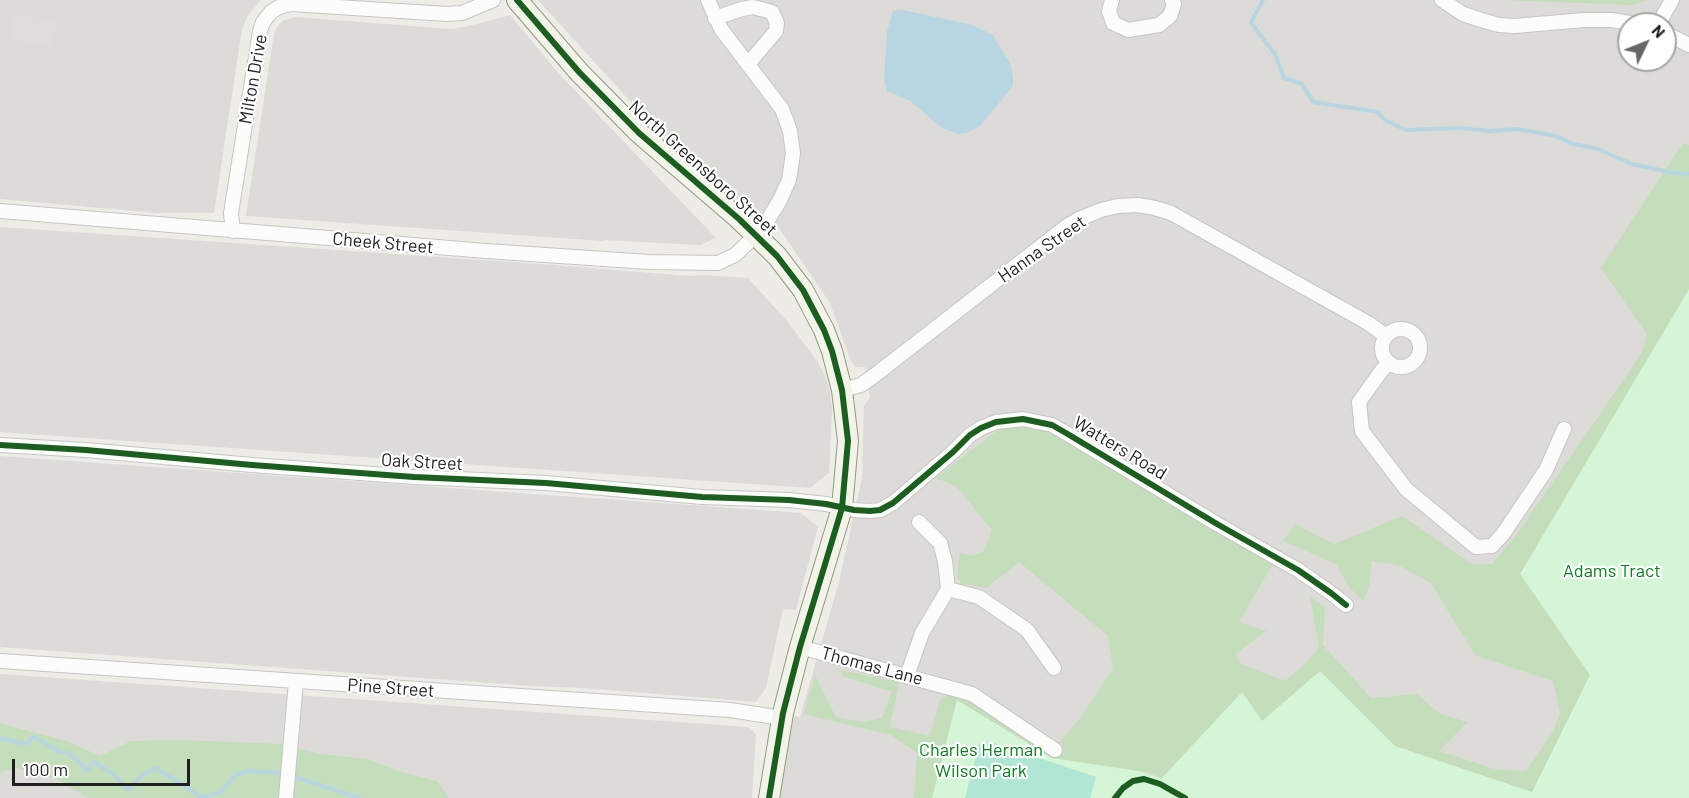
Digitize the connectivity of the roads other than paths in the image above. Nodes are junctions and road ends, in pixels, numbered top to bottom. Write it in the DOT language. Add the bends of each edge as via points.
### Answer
graph roads {
  1 [pos="493,0"];
  2 [pos="517,0"];
  3 [pos="708,0"];
  4 [pos="1112,0"];
  5 [pos="1172,0"];
  6 [pos="1442,0"];
  7 [pos="715,18"];
  8 [pos="1617,21"];
  9 [pos="748,64"];
  10 [pos="0,211"];
  11 [pos="233,231"];
  12 [pos="756,235"];
  13 [pos="1386,336"];
  14 [pos="1390,363"];
  15 [pos="842,390"];
  16 [pos="1564,429"];
  17 [pos="0,445"];
  18 [pos="842,508"];
  19 [pos="919,522"];
  20 [pos="948,589"];
  21 [pos="1346,605"];
  22 [pos="800,647"];
  23 [pos="0,661"];
  24 [pos="1054,668"];
  25 [pos="907,676"];
  26 [pos="296,681"];
  27 [pos="782,718"];
  28 [pos="1055,750"];
  29 [pos="286,798"];
  30 [pos="769,798"];
  1 -- 11 [label="street, Milton Drive" via="462,13 447,14 291,4 271,12 260,31 231,213"];
  2 -- 12 [label="main road, North Greensboro Street" via="639,133"];
  3 -- 7 [label="street, Cheek Street"];
  4 -- 5 [label="street" via="1109,11 1113,23 1128,30 1159,25 1170,16"];
  6 -- 8 [label="street" via="1463,14 1499,25"];
  7 -- 9 [label="street, Cheek Street"];
  7 -- 9 [label="street" via="753,7 772,12 776,31"];
  9 -- 12 [label="street, Cheek Street" via="782,109 793,153 789,180 780,200"];
  10 -- 11 [label="street, Cheek Street"];
  11 -- 12 [label="street, Cheek Street" via="707,264 727,260"];
  12 -- 15 [label="main road, North Greensboro Street" via="790,271 813,307 832,351"];
  13 -- 14 [label="street" via="1382,348"];
  13 -- 14 [label="street" via="1398,329 1410,331 1420,348 1405,367"];
  13 -- 15 [label="street, Hanna Street" via="1180,217 1155,208 1118,206 1066,226 875,375 861,385"];
  14 -- 16 [label="street" via="1359,402 1362,431 1406,489 1476,547 1492,546 1503,534 1546,470"];
  15 -- 18 [label="main road, North Greensboro Street" via="848,441"];
  17 -- 18 [label="street, Oak Street" via="414,477 789,500"];
  18 -- 21 [label="street, Watters Road" via="880,510 981,428 1010,420 1039,422 1066,433 1289,565"];
  18 -- 22 [label="main road, North Greensboro Street"];
  19 -- 20 [label="street" via="940,543"];
  20 -- 24 [label="street" via="979,597 1027,630"];
  20 -- 25 [label="street" via="922,633"];
  22 -- 25 [label="street, Thomas Lane"];
  22 -- 27 [label="main road, North Greensboro Street"];
  23 -- 26 [label="street, Pine Street"];
  25 -- 28 [label="street, Thomas Lane" via="972,694"];
  26 -- 27 [label="street, Pine Street" via="730,710"];
  26 -- 29 [label="street"];
  27 -- 30 [label="main road, North Greensboro Street"];
}
